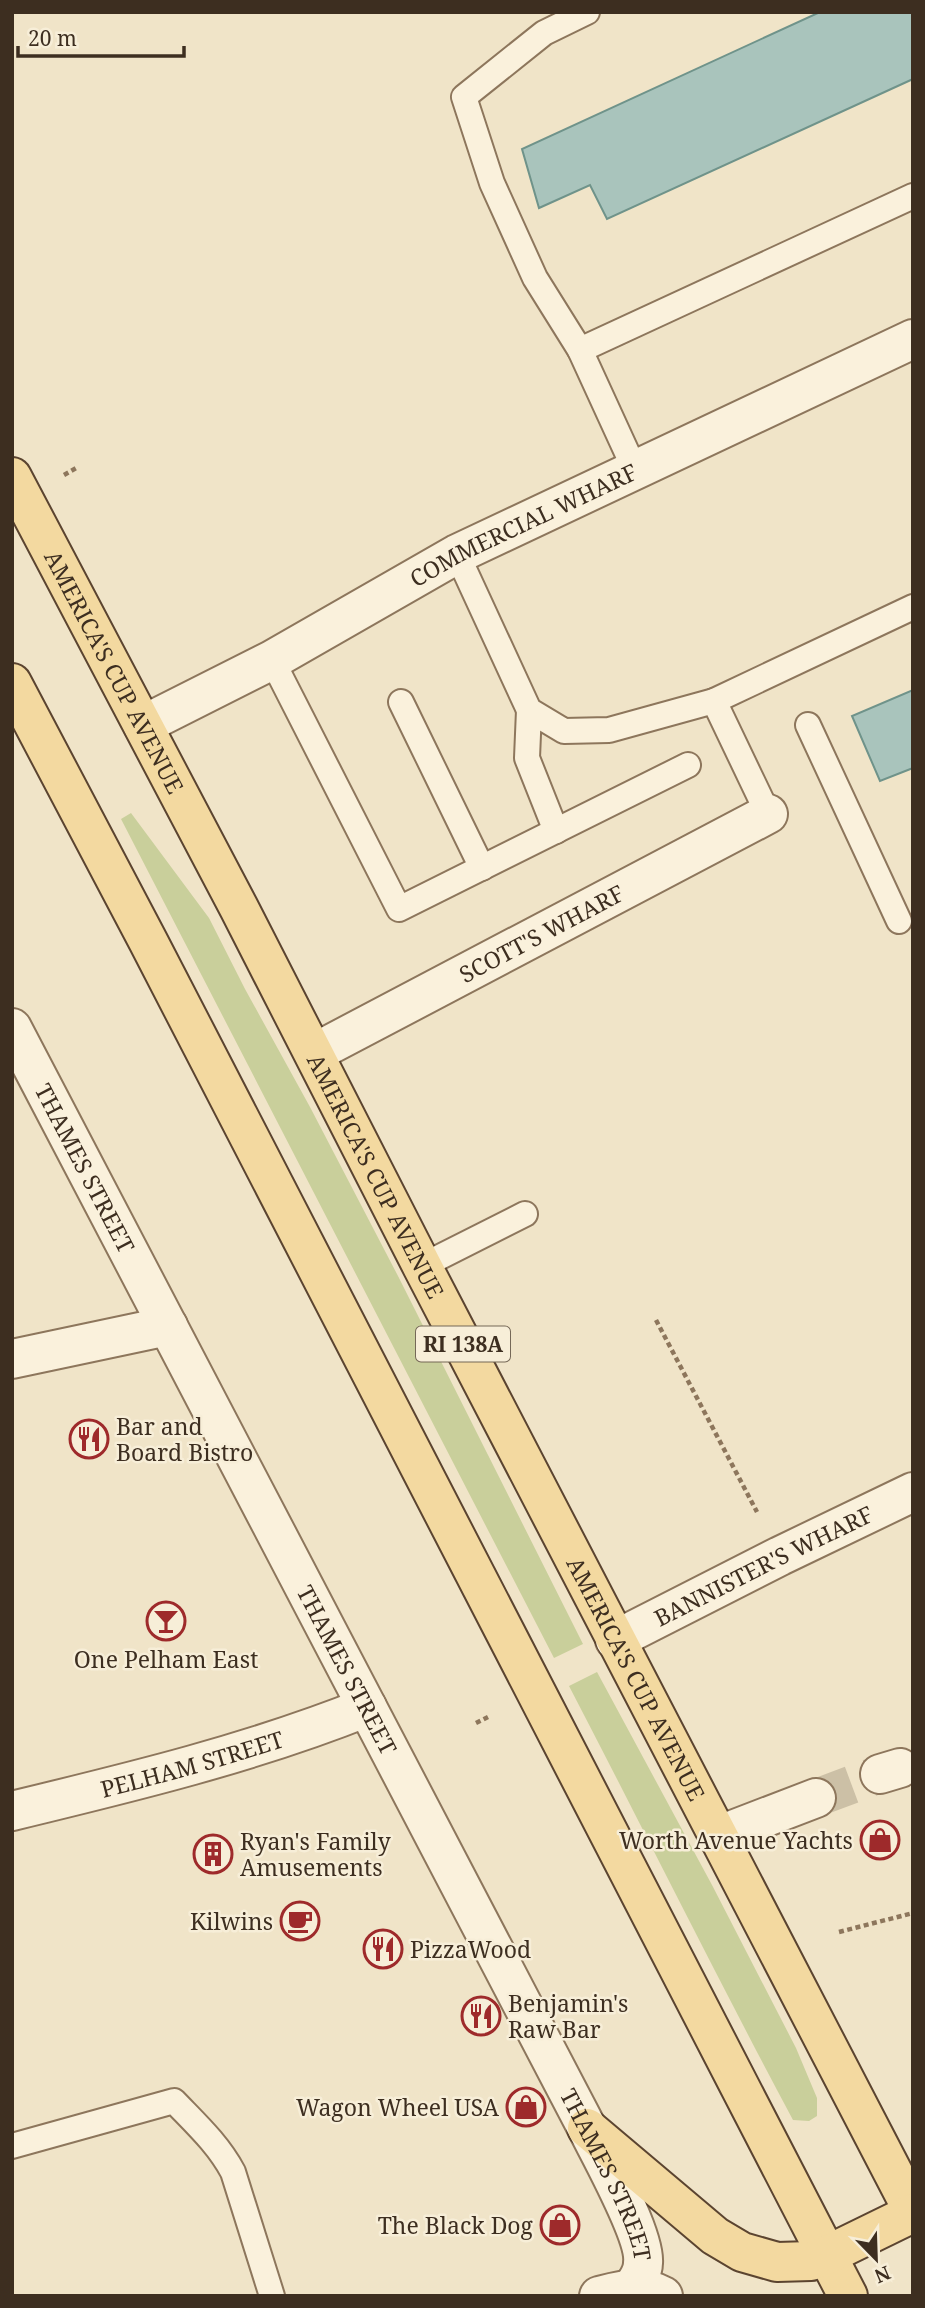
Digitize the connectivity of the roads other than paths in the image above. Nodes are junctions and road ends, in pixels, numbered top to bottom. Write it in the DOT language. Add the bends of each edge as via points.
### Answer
graph roads {
  1 [pos="587,12"];
  2 [pos="913,196"];
  3 [pos="913,339"];
  4 [pos="580,350"];
  5 [pos="635,470"];
  6 [pos="12,477"];
  7 [pos="457,554"];
  8 [pos="913,607"];
  9 [pos="272,660"];
  10 [pos="12,683"];
  11 [pos="714,701"];
  12 [pos="401,702"];
  13 [pos="529,710"];
  14 [pos="143,725"];
  15 [pos="808,725"];
  16 [pos="688,765"];
  17 [pos="768,814"];
  18 [pos="556,831"];
  19 [pos="482,868"];
  20 [pos="899,921"];
  21 [pos="12,1028"];
  22 [pos="313,1053"];
  23 [pos="525,1214"];
  24 [pos="422,1266"];
  25 [pos="168,1326"];
  26 [pos="12,1359"];
  27 [pos="913,1492"];
  28 [pos="615,1640"];
  29 [pos="367,1707"];
  30 [pos="816,1798"];
  31 [pos="12,1811"];
  32 [pos="717,1836"];
  33 [pos="587,2128"];
  34 [pos="12,2146"];
  35 [pos="913,2212"];
  36 [pos="827,2255"];
  37 [pos="632,2293"];
  38 [pos="272,2296"];
  39 [pos="848,2296"];
  1 -- 4 [label="lane" via="544,33 464,97 492,183 535,278"];
  2 -- 4 [label="lane"];
  3 -- 5 [label="street, COMMERCIAL WHARF"];
  4 -- 5 [label="lane"];
  5 -- 7 [label="street, COMMERCIAL WHARF"];
  6 -- 14 [label="main road, AMERICA'S CUP AVENUE / RI 138A"];
  7 -- 9 [label="street, COMMERCIAL WHARF"];
  7 -- 13 [label="lane"];
  8 -- 11 [label="lane"];
  9 -- 14 [label="street, COMMERCIAL WHARF"];
  9 -- 19 [label="lane" via="399,909"];
  10 -- 36 [label="main road"];
  11 -- 13 [label="lane" via="609,730 564,731"];
  11 -- 17 [label="lane"];
  12 -- 19 [label="lane"];
  13 -- 18 [label="lane" via="527,758"];
  14 -- 22 [label="main road, AMERICA'S CUP AVENUE / RI 138A"];
  15 -- 20 [label="lane"];
  16 -- 18 [label="lane"];
  17 -- 22 [label="street, SCOTT'S WHARF"];
  18 -- 19 [label="lane"];
  21 -- 25 [label="street, THAMES STREET"];
  22 -- 24 [label="main road, AMERICA'S CUP AVENUE / RI 138A"];
  23 -- 24 [label="lane"];
  24 -- 28 [label="main road, AMERICA'S CUP AVENUE / RI 138A"];
  25 -- 26 [label="street"];
  25 -- 29 [label="street, THAMES STREET"];
  27 -- 28 [label="street, BANNISTER'S WHARF"];
  28 -- 32 [label="main road, AMERICA'S CUP AVENUE / RI 138A"];
  29 -- 31 [label="street, PELHAM STREET" via="180,1770"];
  29 -- 33 [label="street, THAMES STREET"];
  30 -- 32 [label="street"];
  32 -- 35 [label="main road, AMERICA'S CUP AVENUE / RI 138A"];
  33 -- 36 [label="main road" via="715,2236 742,2252 777,2262 811,2261"];
  33 -- 37 [label="street, THAMES STREET" via="640,2242 643,2264"];
  34 -- 38 [label="lane" via="174,2101 213,2141 233,2172"];
  35 -- 36 [label="main road"];
  36 -- 39 [label="main road"];
}
